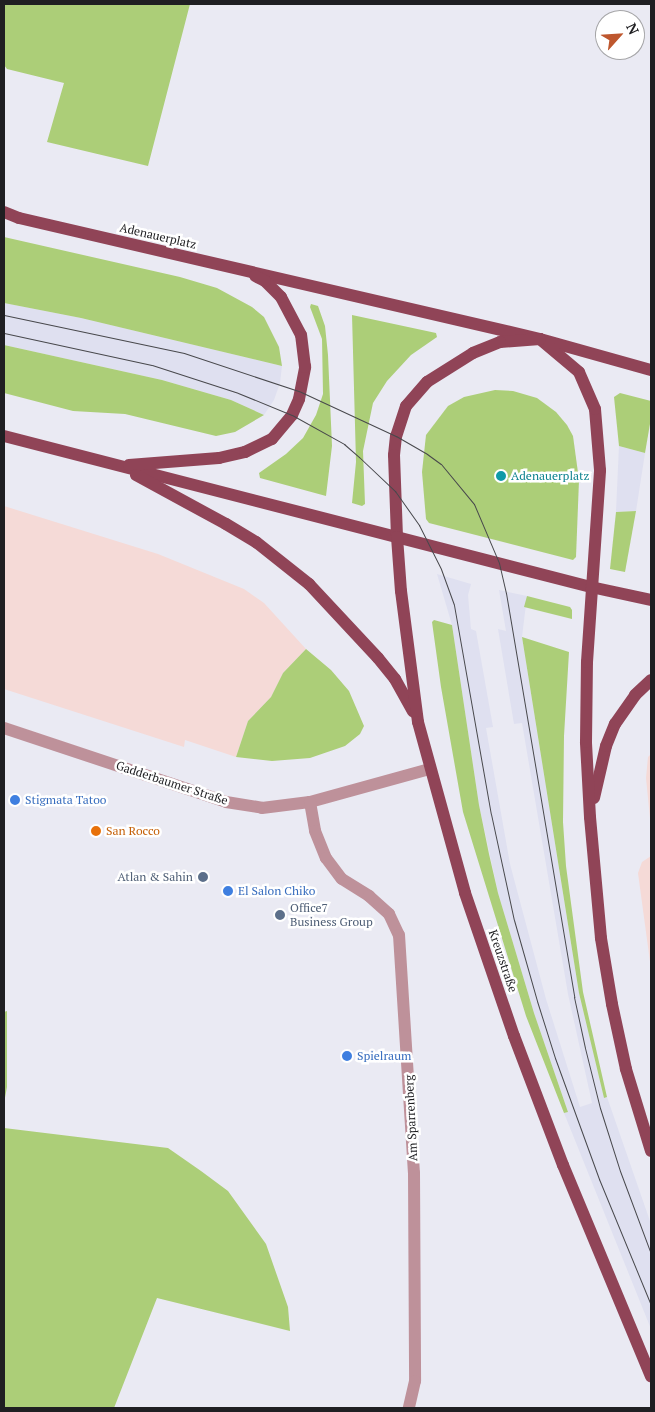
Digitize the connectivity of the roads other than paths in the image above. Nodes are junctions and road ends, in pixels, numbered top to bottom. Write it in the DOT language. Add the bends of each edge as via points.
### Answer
graph roads {
  1 [pos="4,212"];
  2 [pos="4,216"];
  3 [pos="19,218"];
  4 [pos="234,267"];
  5 [pos="540,339"];
  6 [pos="651,370"];
  7 [pos="4,436"];
  8 [pos="117,466"];
  9 [pos="397,537"];
  10 [pos="591,587"];
  11 [pos="651,600"];
  12 [pos="651,680"];
  13 [pos="418,722"];
  14 [pos="4,728"];
  15 [pos="430,769"];
  16 [pos="310,802"];
  17 [pos="590,818"];
  18 [pos="651,1151"];
  19 [pos="651,1376"];
  20 [pos="409,1408"];
  1 -- 3 [label="main road"];
  2 -- 3 [label="street, Adenauerplatz"];
  3 -- 4 [label="main road, Adenauerplatz"];
  4 -- 5 [label="main road, Adenauerplatz"];
  4 -- 8 [label="main road" via="266,281 281,297 301,335 305,367 300,399 292,415 272,439 244,452 219,458"];
  5 -- 6 [label="main road, Adenauerplatz"];
  5 -- 9 [label="main road, Adenauerplatz" via="500,342 473,353 427,382 406,406 396,436 394,455"];
  5 -- 10 [label="main road, Adenauerplatz" via="579,372 594,409 600,470"];
  7 -- 8 [label="main road"];
  8 -- 9 [label="main road"];
  8 -- 13 [label="main road" via="256,542 309,584 360,635 390,672"];
  9 -- 10 [label="main road"];
  9 -- 13 [label="main road, Kreuzstraße"];
  10 -- 11 [label="main road"];
  10 -- 17 [label="main road" via="586,742"];
  12 -- 17 [label="main road" via="635,695 615,724 606,746"];
  13 -- 15 [label="main road, Kreuzstraße"];
  14 -- 16 [label="street, Gadderbaumer Straße" via="226,802 262,808"];
  15 -- 16 [label="street, Gadderbaumer Straße"];
  15 -- 19 [label="main road, Kreuzstraße" via="465,893 526,1069"];
  16 -- 20 [label="street, Am Sparrenberg" via="315,831 326,858 342,879 389,914 399,935 414,1173 415,1381"];
  17 -- 18 [label="main road" via="601,938 612,1004 626,1069"];
}
